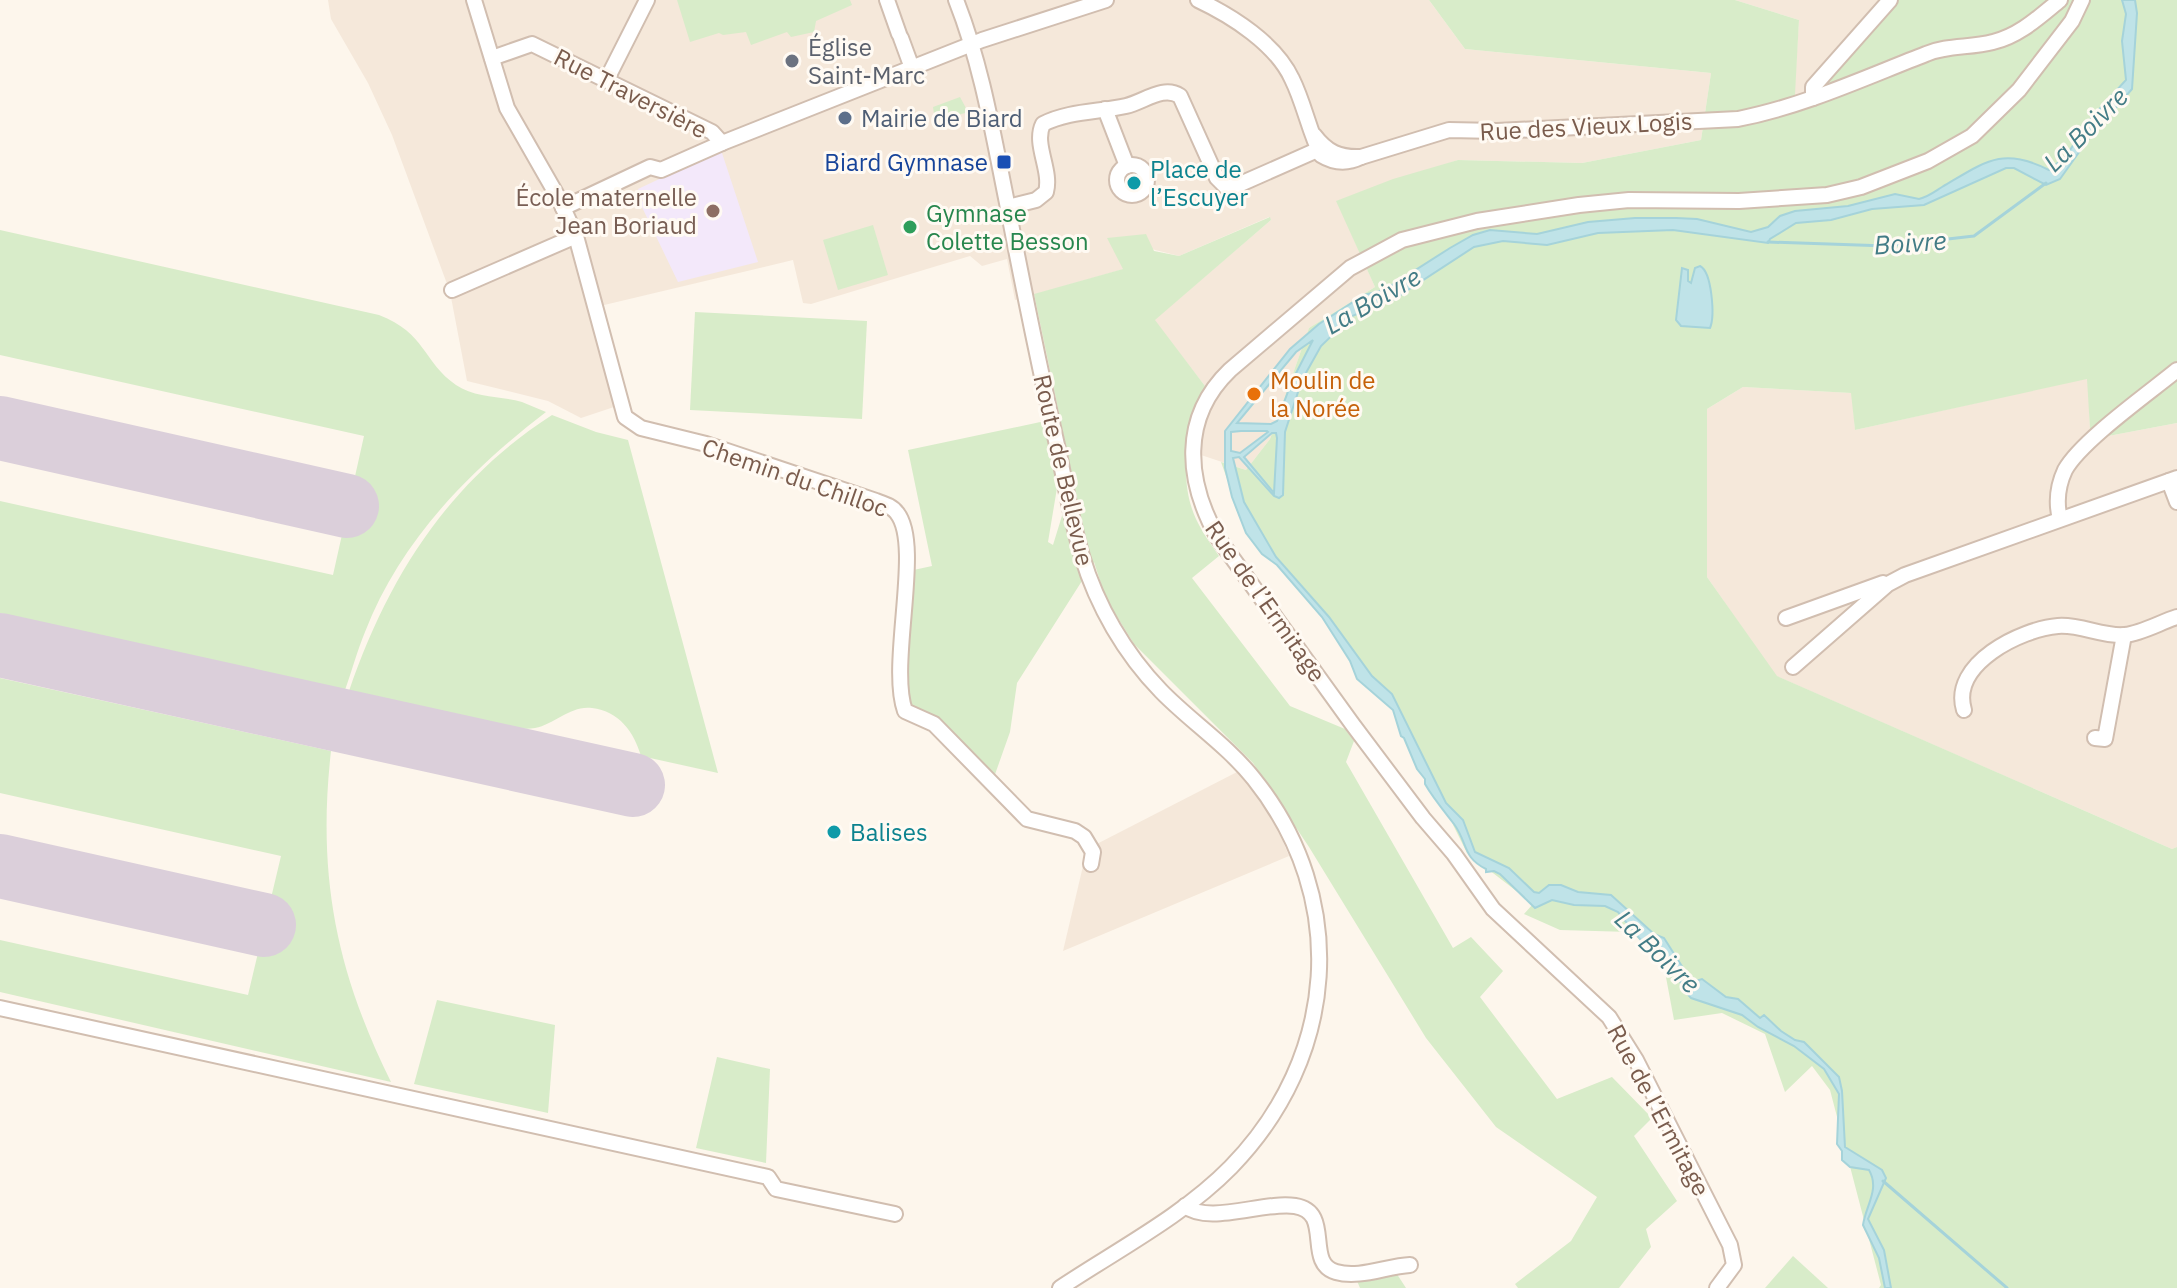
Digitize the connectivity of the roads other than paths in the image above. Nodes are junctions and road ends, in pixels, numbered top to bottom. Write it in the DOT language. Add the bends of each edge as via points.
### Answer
graph roads {
  1 [pos="474,0"];
  2 [pos="647,0"];
  3 [pos="887,0"];
  4 [pos="956,0"];
  5 [pos="1106,0"];
  6 [pos="1198,0"];
  7 [pos="1890,0"];
  8 [pos="2060,0"];
  9 [pos="2082,0"];
  10 [pos="972,44"];
  11 [pos="492,58"];
  12 [pos="912,68"];
  13 [pos="607,79"];
  14 [pos="1813,98"];
  15 [pos="1105,109"];
  16 [pos="722,143"];
  17 [pos="1321,149"];
  18 [pos="1127,166"];
  19 [pos="1008,207"];
  20 [pos="563,208"];
  21 [pos="576,236"];
  22 [pos="452,290"];
  23 [pos="2177,370"];
  24 [pos="2173,479"];
  25 [pos="2177,502"];
  26 [pos="2060,519"];
  27 [pos="1905,575"];
  28 [pos="2177,617"];
  29 [pos="1786,618"];
  30 [pos="2124,635"];
  31 [pos="1793,667"];
  32 [pos="1964,710"];
  33 [pos="2095,738"];
  34 [pos="1091,864"];
  35 [pos="0,1008"];
  36 [pos="1185,1206"];
  37 [pos="895,1214"];
  38 [pos="1410,1265"];
  39 [pos="1060,1288"];
  40 [pos="1717,1288"];
  1 -- 11 [label="street"];
  2 -- 13 [label="street"];
  3 -- 12 [label="street"];
  4 -- 10 [label="street, Route de Bellevue"];
  5 -- 10 [label="street"];
  6 -- 17 [label="street" via="1274,54 1291,77"];
  7 -- 14 [label="street" via="1813,87"];
  8 -- 14 [label="street, Rue des Vieux Logis" via="2014,35 1928,53"];
  9 -- 40 [label="street, Rue de l’Ermitage" via="2019,90 1972,136 1928,161 1827,195 1579,205 1477,221 1402,240 1350,268 1220,379 1202,406 1194,471 1208,521 1493,909 1609,1017 1733,1254 1734,1265"];
  10 -- 12 [label="street"];
  10 -- 19 [label="street, Route de Bellevue"];
  11 -- 13 [label="street, Rue Traversière" via="532,44"];
  11 -- 20 [label="street" via="507,108"];
  12 -- 16 [label="street"];
  13 -- 16 [label="street, Rue Traversière" via="712,132"];
  14 -- 17 [label="street, Rue des Vieux Logis" via="1738,119 1449,130 1344,162 1328,160"];
  15 -- 17 [label="street" via="1173,91 1226,187"];
  15 -- 18 [label="street"];
  15 -- 19 [label="street" via="1043,124 1046,192"];
  16 -- 20 [label="street" via="661,170 650,167"];
  19 -- 36 [label="street, Route de Bellevue" via="1073,523 1093,587 1136,663 1251,775 1279,812 1311,887 1319,927 1316,1008 1289,1086 1253,1144"];
  20 -- 21 [label="street"];
  21 -- 22 [label="street"];
  21 -- 34 [label="street, Chemin du Chilloc" via="625,417 641,428 706,444 896,511 906,532 901,665 905,711 934,724 1027,819 1084,837 1093,852"];
  23 -- 26 [label="street" via="2078,452 2059,486"];
  24 -- 25 [label="street"];
  24 -- 26 [label="street"];
  26 -- 27 [label="street"];
  27 -- 29 [label="street"];
  27 -- 31 [label="street"];
  28 -- 30 [label="street"];
  30 -- 32 [label="street" via="2055,626 1997,646 1961,694"];
  30 -- 33 [label="street" via="2105,739"];
  35 -- 37 [label="street" via="768,1177 776,1189"];
  36 -- 38 [label="street" via="1197,1214 1283,1205 1302,1208 1314,1216 1321,1259 1331,1270 1347,1274"];
  36 -- 39 [label="street, Route de Bellevue"];
}
